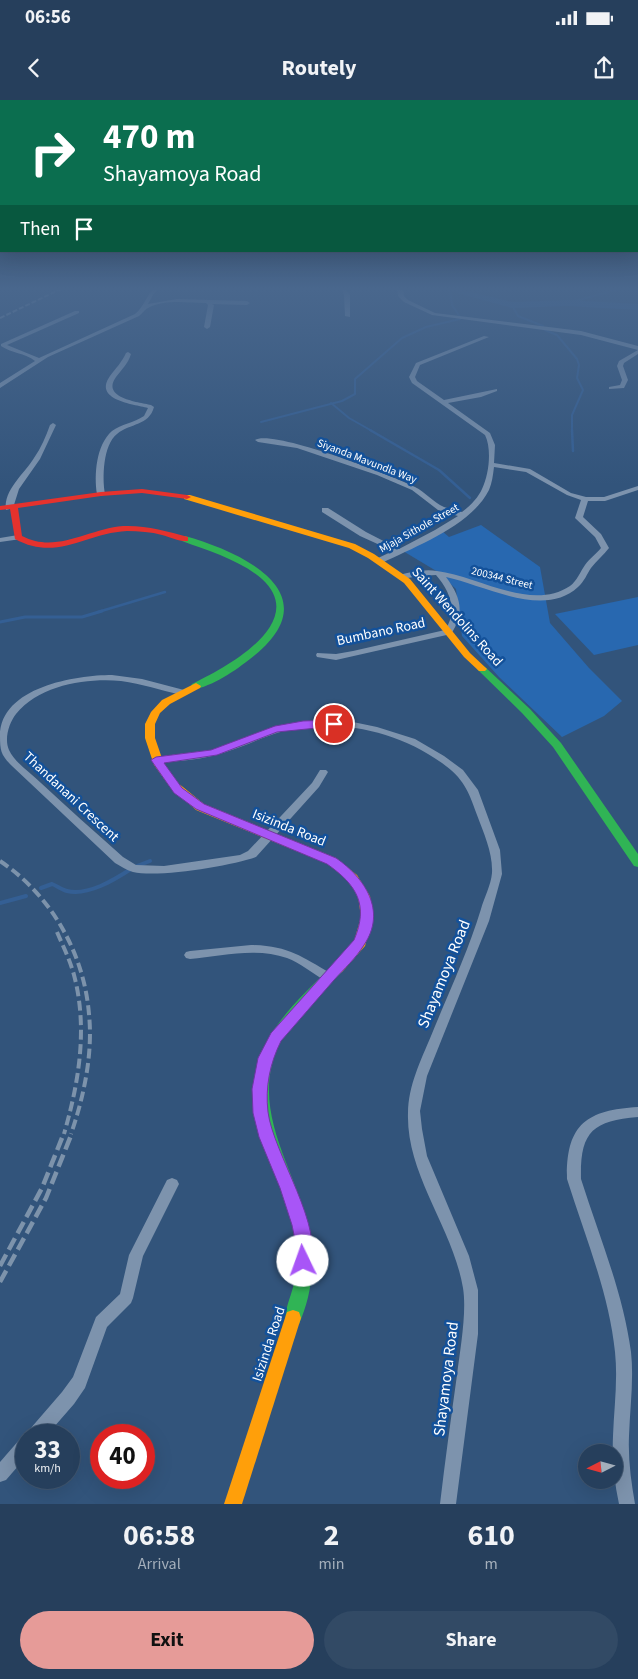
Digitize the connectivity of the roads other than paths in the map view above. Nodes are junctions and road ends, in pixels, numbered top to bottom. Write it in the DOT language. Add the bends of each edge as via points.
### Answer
graph roads {
  1 [pos="27,354"];
  2 [pos="52,354"];
  3 [pos="128,354"];
  4 [pos="445,354"];
  5 [pos="635,354"];
  6 [pos="38,360"];
  7 [pos="0,386"];
  8 [pos="611,388"];
  9 [pos="495,390"];
  10 [pos="443,402"];
  11 [pos="53,425"];
  12 [pos="258,440"];
  13 [pos="491,465"];
  14 [pos="638,488"];
  15 [pos="101,494"];
  16 [pos="585,499"];
  17 [pos="8,508"];
  18 [pos="325,510"];
  19 [pos="463,515"];
  20 [pos="18,537"];
  21 [pos="0,540"];
  22 [pos="398,551"];
  23 [pos="379,561"];
  24 [pos="438,573"];
  25 [pos="402,577"];
  26 [pos="448,632"];
  27 [pos="320,655"];
  28 [pos="181,692"];
  29 [pos="156,760"];
  30 [pos="324,772"];
  31 [pos="269,836"];
  32 [pos="638,863"];
  33 [pos="190,955"];
  34 [pos="328,977"];
  35 [pos="638,1112"];
  36 [pos="172,1184"];
  37 [pos="46,1424"];
  38 [pos="15,1457"];
  39 [pos="0,1474"];
  40 [pos="233,1504"];
  41 [pos="448,1504"];
  42 [pos="627,1504"];
  1 -- 6 [label="street"];
  2 -- 6 [label="street"];
  3 -- 15 [label="street" via="127,362 110,380 112,394 121,400 151,408 149,416 111,436 99,468"];
  4 -- 10 [label="street, Mjaja Sithole Street" via="415,368 412,377 414,382"];
  5 -- 8 [label="street" via="621,362 625,380 622,388"];
  6 -- 7 [label="street"];
  9 -- 10 [label="street"];
  10 -- 13 [label="street, Mjaja Sithole Street" via="488,434 493,445"];
  11 -- 17 [label="street" via="45,446 13,490"];
  12 -- 19 [label="street, Siyanda Mavundla Way" via="300,446 380,474 414,489 441,508"];
  13 -- 16 [label="street" via="528,470 569,494"];
  13 -- 19 [label="street, Mjaja Sithole Street" via="486,490 473,508"];
  14 -- 16 [label="street" via="605,499"];
  15 -- 17 [label="street, Saint Wendolins Road"];
  15 -- 23 [label="street, Saint Wendolins Road" via="142,491 189,497 329,538"];
  16 -- 24 [label="street, 200344 Street" via="579,518 598,536 605,548 578,582 562,594 545,598 523,596"];
  17 -- 20 [label="street"];
  18 -- 22 [label="street"];
  19 -- 22 [label="street, Mjaja Sithole Street"];
  20 -- 21 [label="street"];
  20 -- 28 [label="street, Isizinda Road" via="30,545 44,547 60,546 106,531 156,531 243,563 265,577 279,595 281,607 272,631 229,669"];
  22 -- 23 [label="street, Mjaja Sithole Street"];
  23 -- 25 [label="street, Saint Wendolins Road"];
  24 -- 25 [label="street, 200344 Street" via="421,572"];
  24 -- 26 [label="street" via="453,592 456,618"];
  25 -- 26 [label="street, Saint Wendolins Road"];
  26 -- 27 [label="street, Bumbano Road" via="353,654"];
  26 -- 32 [label="street, Saint Wendolins Road" via="557,745"];
  28 -- 29 [label="street, Isizinda Road" via="164,703 150,723 149,743"];
  28 -- 31 [label="street, Thandanani Crescent" via="112,678 84,679 53,686 30,697 10,714 2,737 4,749 30,779 119,860 133,868 164,870 235,860 252,854"];
  29 -- 31 [label="street, Isizinda Road" via="178,790 200,807"];
  29 -- 41 [label="street, Shayamoya Road" via="213,753 250,737 288,726 351,725 389,732 423,746 454,768 473,790 494,850 498,874 483,922 420,1076 414,1110 420,1156 462,1256 471,1290 470,1334"];
  30 -- 31 [label="street, Thandanani Crescent"];
  31 -- 34 [label="street, Isizinda Road" via="332,861 346,871 364,895 368,915 360,943"];
  33 -- 34 [label="street" via="257,949 274,951 289,955"];
  34 -- 40 [label="street, Isizinda Road" via="276,1037 266,1058 260,1089 266,1137 300,1225 304,1245 303,1276 297,1307"];
  35 -- 42 [label="street" via="614,1114 596,1120 583,1130 575,1150 573,1167 613,1304 623,1352 620,1437 622,1484"];
  36 -- 37 [label="street" via="136,1254 126,1298 102,1322 79,1382"];
  38 -- 39 [label="street"];
}
